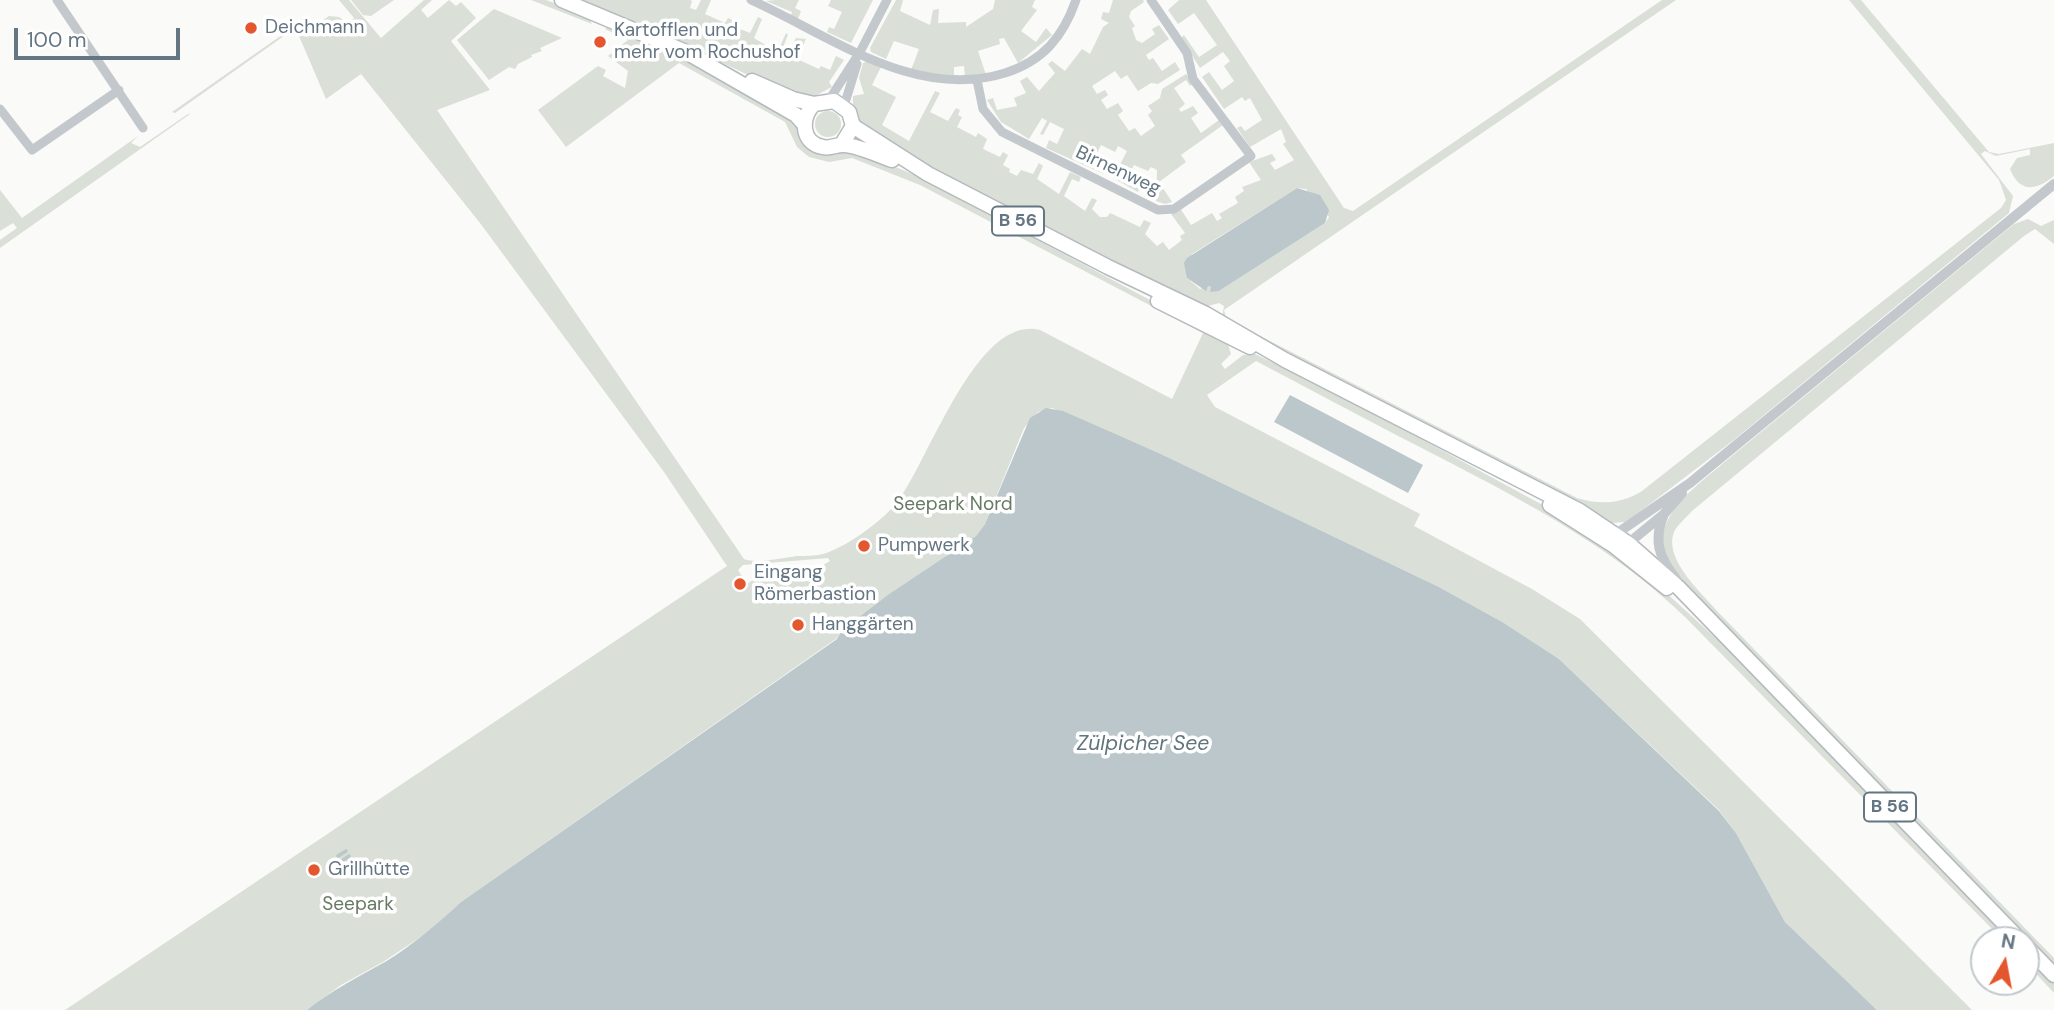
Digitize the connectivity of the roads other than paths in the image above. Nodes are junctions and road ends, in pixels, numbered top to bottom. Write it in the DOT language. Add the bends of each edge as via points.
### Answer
graph roads {
  1 [pos="57,0"];
  2 [pos="562,0"];
  3 [pos="751,0"];
  4 [pos="887,0"];
  5 [pos="1076,0"];
  6 [pos="1151,0"];
  7 [pos="860,52"];
  8 [pos="709,63"];
  9 [pos="977,80"];
  10 [pos="119,90"];
  11 [pos="821,102"];
  12 [pos="844,106"];
  13 [pos="0,109"];
  14 [pos="804,124"];
  15 [pos="853,126"];
  16 [pos="143,128"];
  17 [pos="842,144"];
  18 [pos="928,174"];
  19 [pos="2054,184"];
  20 [pos="1690,482"];
  21 [pos="1664,514"];
  22 [pos="1619,543"];
  23 [pos="1707,616"];
  24 [pos="1760,675"];
  25 [pos="2006,926"];
  26 [pos="2040,961"];
  27 [pos="2054,975"];
  1 -- 10 [label="street"];
  2 -- 8 [label="main road, B 56"];
  3 -- 7 [label="street"];
  4 -- 7 [label="street"];
  5 -- 9 [label="street" via="1057,40 1037,60"];
  6 -- 9 [label="street, Birnenweg" via="1187,54 1194,79 1251,156 1174,209 1158,210 1010,137 989,119"];
  7 -- 9 [label="street" via="931,79"];
  7 -- 11 [label="street"];
  7 -- 12 [label="street"];
  8 -- 11 [label="main road, B 56" via="793,99"];
  8 -- 14 [label="main road, B 56"];
  10 -- 13 [label="street" via="32,150"];
  10 -- 16 [label="street"];
  11 -- 12 [label="main road, B 56"];
  11 -- 14 [label="main road"];
  12 -- 15 [label="main road"];
  14 -- 17 [label="main road, B 56" via="806,134 818,146"];
  15 -- 17 [label="main road"];
  15 -- 18 [label="main road, B 56"];
  17 -- 18 [label="main road, B 56"];
  18 -- 22 [label="main road, B 56" via="1108,267 1212,329 1285,360 1544,491"];
  19 -- 20 [label="street"];
  20 -- 21 [label="street"];
  20 -- 22 [label="street"];
  21 -- 22 [label="street"];
  21 -- 23 [label="street, B 56" via="1657,534 1660,555"];
  22 -- 23 [label="main road, B 56"];
  22 -- 24 [label="main road, B 56"];
  23 -- 24 [label="main road, B 56"];
  24 -- 25 [label="main road, B 56"];
  26 -- 27 [label="main road"];
}
